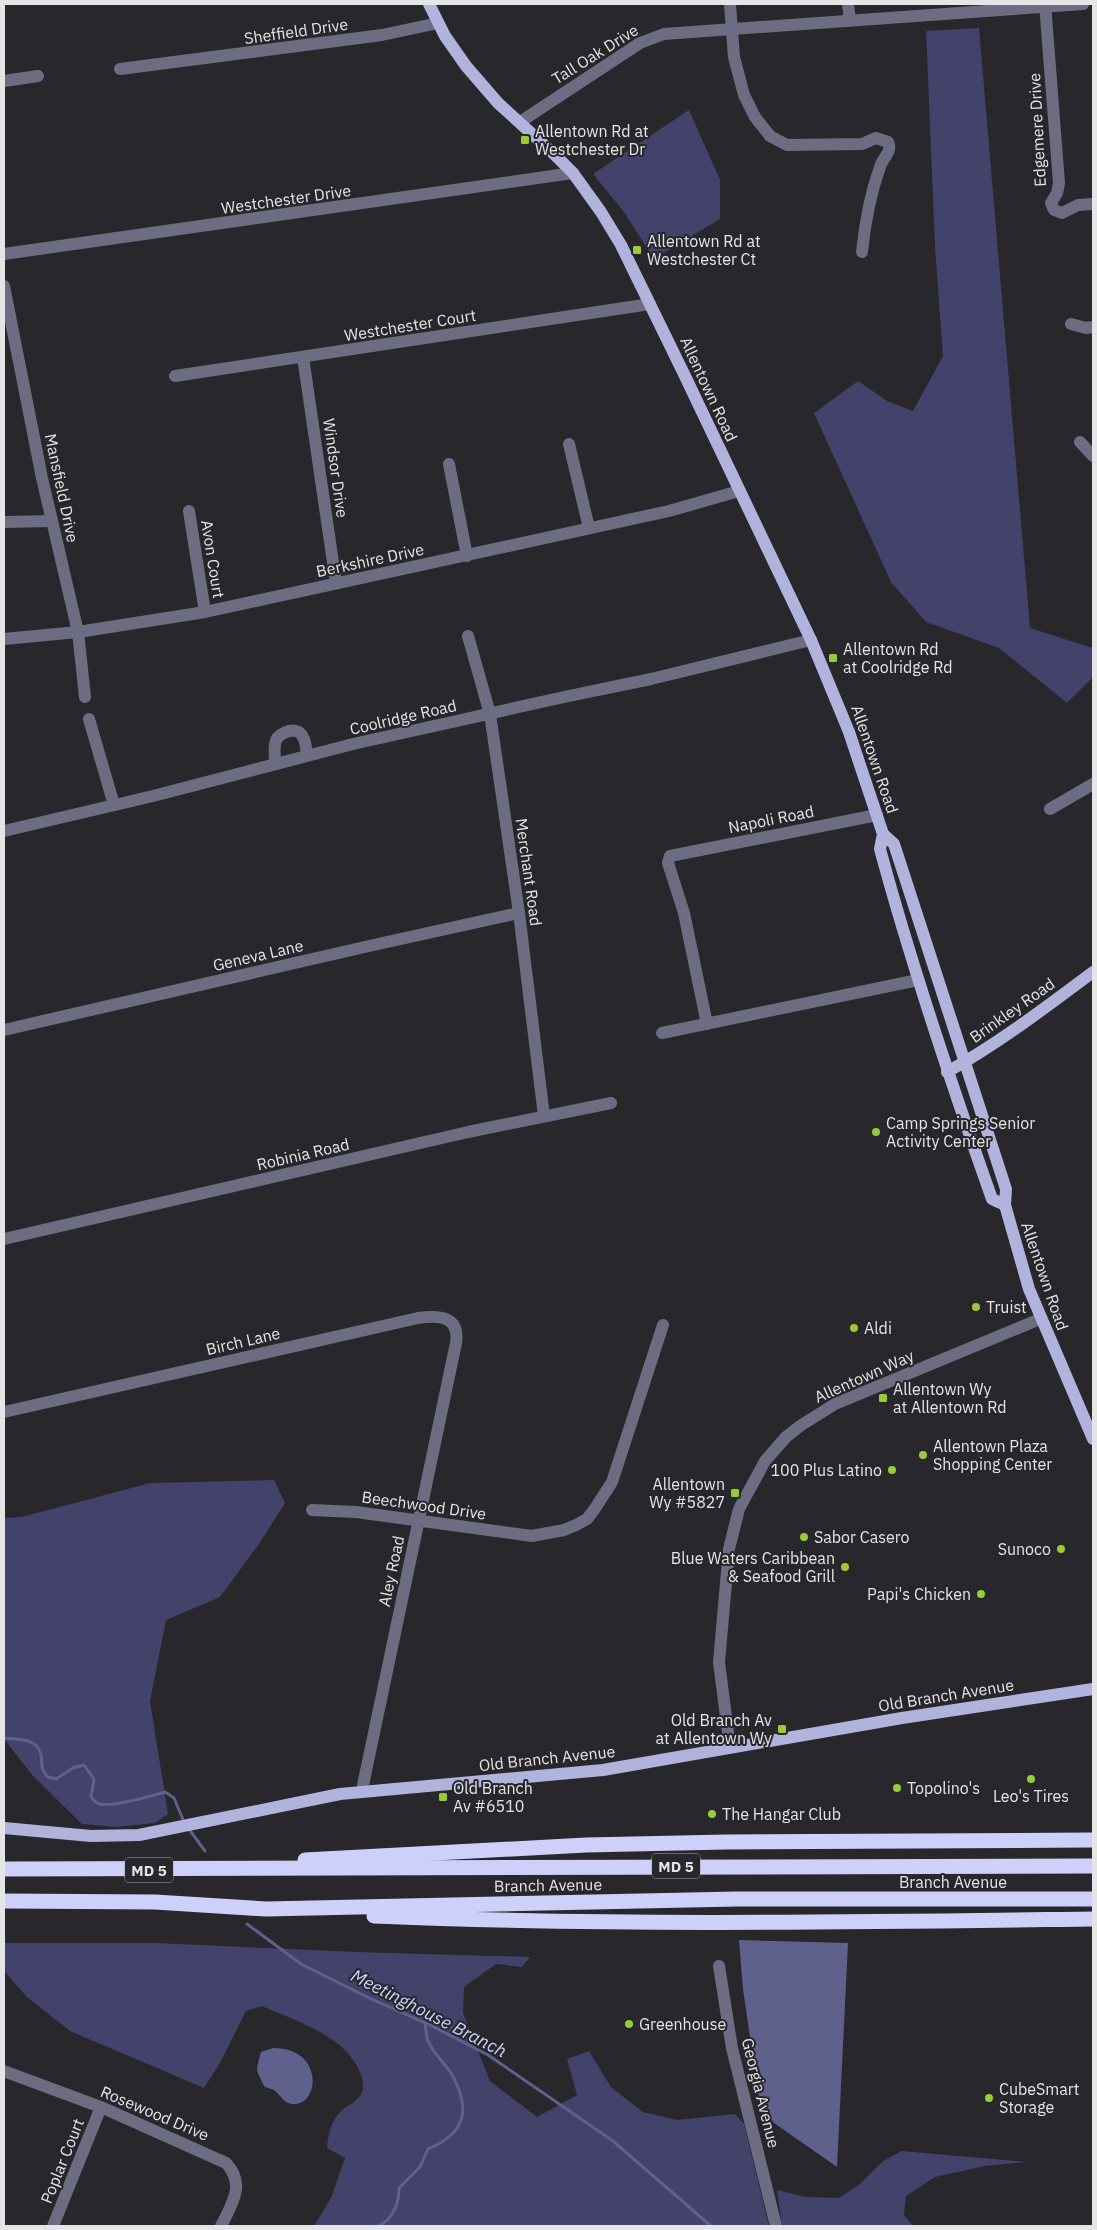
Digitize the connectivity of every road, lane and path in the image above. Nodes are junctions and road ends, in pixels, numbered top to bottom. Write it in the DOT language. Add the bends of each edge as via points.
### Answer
graph roads {
  1 [pos="429,4"];
  2 [pos="730,4"];
  3 [pos="848,4"];
  4 [pos="1083,4"];
  5 [pos="1045,6"];
  6 [pos="850,20"];
  7 [pos="438,23"];
  8 [pos="732,28"];
  9 [pos="120,69"];
  10 [pos="38,76"];
  11 [pos="4,81"];
  12 [pos="520,122"];
  13 [pos="573,173"];
  14 [pos="1093,204"];
  15 [pos="862,252"];
  16 [pos="4,254"];
  17 [pos="4,286"];
  18 [pos="650,304"];
  19 [pos="1071,324"];
  20 [pos="1093,327"];
  21 [pos="303,357"];
  22 [pos="175,376"];
  23 [pos="1080,442"];
  24 [pos="569,444"];
  25 [pos="1093,456"];
  26 [pos="450,464"];
  27 [pos="739,491"];
  28 [pos="189,511"];
  29 [pos="52,521"];
  30 [pos="4,522"];
  31 [pos="590,528"];
  32 [pos="467,556"];
  33 [pos="336,584"];
  34 [pos="204,612"];
  35 [pos="78,632"];
  36 [pos="468,636"];
  37 [pos="4,639"];
  38 [pos="811,640"];
  39 [pos="85,697"];
  40 [pos="490,714"];
  41 [pos="90,719"];
  42 [pos="307,756"];
  43 [pos="275,764"];
  44 [pos="1093,784"];
  45 [pos="114,805"];
  46 [pos="1050,809"];
  47 [pos="877,815"];
  48 [pos="4,831"];
  49 [pos="883,834"];
  50 [pos="519,914"];
  51 [pos="1093,972"];
  52 [pos="918,980"];
  53 [pos="707,1024"];
  54 [pos="4,1030"];
  55 [pos="662,1033"];
  56 [pos="964,1062"];
  57 [pos="947,1072"];
  58 [pos="611,1103"];
  59 [pos="544,1116"];
  60 [pos="1005,1206"];
  61 [pos="4,1239"];
  62 [pos="1040,1319"];
  63 [pos="663,1326"];
  64 [pos="452,1359"];
  65 [pos="4,1412"];
  66 [pos="1093,1439"];
  67 [pos="312,1510"];
  68 [pos="418,1522"];
  69 [pos="1093,1689"];
  70 [pos="730,1748"];
  71 [pos="362,1790"];
  72 [pos="4,1828"];
  73 [pos="1093,1840"];
  74 [pos="1093,1866"];
  75 [pos="4,1869"];
  76 [pos="260,1869"];
  77 [pos="1093,1899"];
  78 [pos="4,1901"];
  79 [pos="266,1908"];
  80 [pos="1093,1919"];
  81 [pos="719,1966"];
  82 [pos="4,2071"];
  83 [pos="101,2107"];
  84 [pos="53,2226"];
  85 [pos="221,2226"];
  86 [pos="776,2226"];
  1 -- 7 [label="main road, Allentown Road"];
  2 -- 8 [label="street"];
  3 -- 6 [label="street"];
  4 -- 5 [label="street, Tall Oak Drive"];
  5 -- 6 [label="street, Tall Oak Drive"];
  5 -- 14 [label="street, Edgemere Drive" via="1059,183 1051,203 1054,210 1062,213 1078,205"];
  6 -- 8 [label="street, Tall Oak Drive"];
  7 -- 9 [label="street, Sheffield Drive" via="382,35"];
  7 -- 12 [label="main road, Allentown Road" via="486,91"];
  8 -- 12 [label="street, Tall Oak Drive" via="672,32 649,38"];
  8 -- 15 [label="street" via="734,57 744,95 759,122 776,140 787,145 862,144 876,138 888,142 890,150 880,165 867,209"];
  10 -- 11 [label="street"];
  12 -- 13 [label="main road, Allentown Road"];
  13 -- 16 [label="street, Westchester Drive"];
  13 -- 18 [label="main road, Allentown Road" via="608,224"];
  17 -- 29 [label="street, Mansfield Drive"];
  18 -- 21 [label="street, Westchester Court"];
  18 -- 27 [label="main road, Allentown Road"];
  19 -- 20 [label="street"];
  21 -- 22 [label="street, Westchester Court"];
  21 -- 33 [label="street, Windsor Drive"];
  23 -- 25 [label="street"];
  24 -- 31 [label="street"];
  26 -- 32 [label="street"];
  27 -- 31 [label="street, Berkshire Drive" via="686,508"];
  27 -- 38 [label="main road, Allentown Road"];
  28 -- 34 [label="street, Avon Court"];
  29 -- 30 [label="street"];
  29 -- 35 [label="street, Mansfield Drive"];
  31 -- 32 [label="street, Berkshire Drive"];
  32 -- 33 [label="street, Berkshire Drive"];
  33 -- 34 [label="street, Berkshire Drive"];
  34 -- 35 [label="street, Berkshire Drive"];
  35 -- 37 [label="street, Berkshire Drive"];
  35 -- 39 [label="street, Mansfield Drive"];
  36 -- 40 [label="street, Merchant Road"];
  38 -- 40 [label="street, Coolridge Road"];
  38 -- 47 [label="main road, Allentown Road" via="846,724"];
  40 -- 42 [label="street, Coolridge Road"];
  40 -- 50 [label="street, Merchant Road"];
  41 -- 45 [label="street"];
  42 -- 43 [label="street, Coolridge Road"];
  42 -- 43 [label="street" via="304,738 294,730 277,737"];
  43 -- 45 [label="street, Coolridge Road"];
  44 -- 46 [label="street"];
  45 -- 48 [label="street, Coolridge Road"];
  47 -- 49 [label="main road, Allentown Road"];
  47 -- 53 [label="street, Napoli Road" via="670,856 668,863 684,913"];
  49 -- 52 [label="main road, Allentown Road" via="880,848"];
  49 -- 56 [label="main road, Allentown Road" via="894,844"];
  50 -- 54 [label="street, Geneva Lane"];
  50 -- 59 [label="street, Merchant Road"];
  51 -- 56 [label="main road, Brinkley Road" via="1039,1014"];
  52 -- 53 [label="street"];
  52 -- 57 [label="main road, Allentown Road"];
  53 -- 55 [label="street"];
  56 -- 57 [label="main road, Brinkley Road"];
  56 -- 60 [label="main road, Allentown Road" via="1006,1189"];
  57 -- 60 [label="main road, Allentown Road" via="992,1198"];
  58 -- 59 [label="street, Robinia Road"];
  59 -- 61 [label="street, Robinia Road"];
  60 -- 62 [label="main road, Allentown Road"];
  62 -- 66 [label="main road, Allentown Road"];
  62 -- 70 [label="street, Allentown Way" via="835,1404 802,1424 765,1461 739,1509 729,1549 719,1662"];
  63 -- 68 [label="street, Beechwood Drive" via="612,1482 587,1518 558,1532 532,1536"];
  64 -- 65 [label="street, Birch Lane" via="457,1336 453,1324 440,1317 418,1318"];
  64 -- 68 [label="street, Aley Road"];
  67 -- 68 [label="street, Beechwood Drive" via="356,1512"];
  68 -- 71 [label="street, Aley Road"];
  69 -- 70 [label="main road, Old Branch Avenue"];
  70 -- 71 [label="main road, Old Branch Avenue" via="570,1774"];
  71 -- 72 [label="main road, Old Branch Avenue" via="138,1835 91,1836"];
  73 -- 76 [label="highway" via="586,1845 309,1859"];
  74 -- 76 [label="highway, Branch Avenue / MD 5"];
  75 -- 76 [label="highway, Branch Avenue / MD 5"];
  77 -- 79 [label="highway, Branch Avenue / MD 5" via="736,1899"];
  78 -- 79 [label="highway, Branch Avenue / MD 5" via="155,1902"];
  79 -- 80 [label="highway" via="278,1912 601,1923"];
  81 -- 86 [label="street, Georgia Avenue" via="732,2048"];
  82 -- 83 [label="street, Rosewood Drive"];
  83 -- 84 [label="street, Poplar Court"];
  83 -- 85 [label="street, Rosewood Drive" via="226,2163 235,2176 237,2193"];
}
